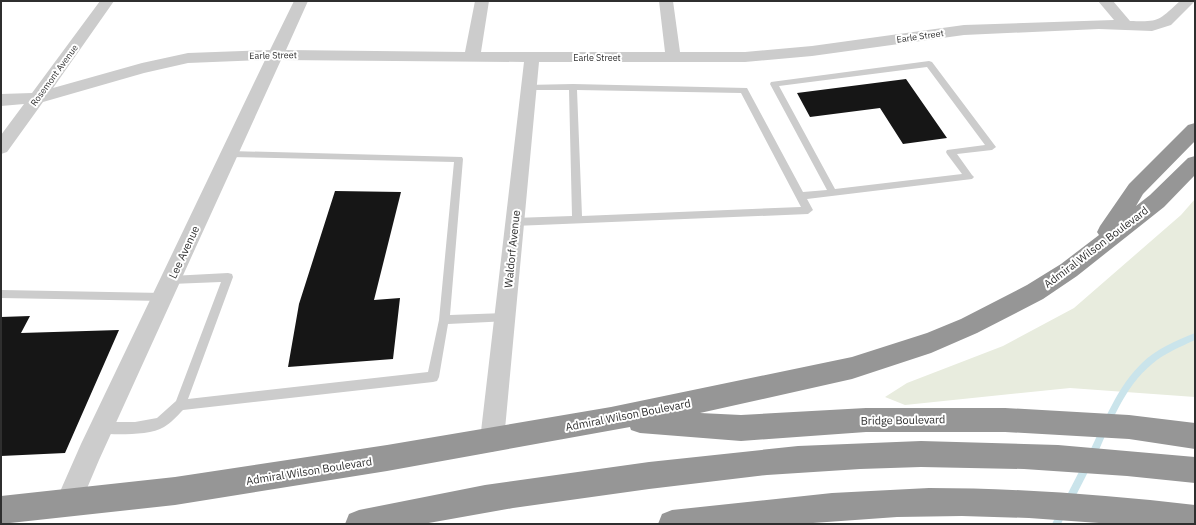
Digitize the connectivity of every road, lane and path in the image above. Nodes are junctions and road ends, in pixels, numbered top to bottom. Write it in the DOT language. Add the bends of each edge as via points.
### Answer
graph roads {
  1 [pos="107,1"];
  2 [pos="301,1"];
  3 [pos="482,1"];
  4 [pos="666,1"];
  5 [pos="1104,1"];
  6 [pos="1188,1"];
  7 [pos="1126,25"];
  8 [pos="276,55"];
  9 [pos="472,57"];
  10 [pos="532,57"];
  11 [pos="673,57"];
  12 [pos="529,87"];
  13 [pos="573,87"];
  14 [pos="38,98"];
  15 [pos="1,100"];
  16 [pos="1195,130"];
  17 [pos="1,148"];
  18 [pos="230,154"];
  19 [pos="1195,163"];
  20 [pos="833,193"];
  21 [pos="801,196"];
  22 [pos="577,219"];
  23 [pos="514,222"];
  24 [pos="1099,247"];
  25 [pos="167,288"];
  26 [pos="1,294"];
  27 [pos="505,318"];
  28 [pos="444,320"];
  29 [pos="180,405"];
  30 [pos="611,419"];
  31 [pos="101,428"];
  32 [pos="1195,436"];
  33 [pos="492,440"];
  34 [pos="1195,470"];
  35 [pos="68,503"];
  36 [pos="1,510"];
  37 [pos="1195,519"];
  38 [pos="359,524"];
  39 [pos="672,524"];
  1 -- 14 [label="street, Rosemont Avenue"];
  2 -- 8 [label="street, Lee Avenue"];
  3 -- 9 [label="street"];
  4 -- 11 [label="street"];
  5 -- 7 [label="street"];
  6 -- 7 [label="street, Earle Street" via="1166,22 1152,26"];
  7 -- 11 [label="street, Earle Street" via="1084,24 964,30 804,52 746,57"];
  8 -- 9 [label="street, Earle Street"];
  8 -- 14 [label="street, Earle Street" via="188,58 142,68"];
  8 -- 18 [label="street, Lee Avenue"];
  9 -- 10 [label="street, Earle Street"];
  10 -- 11 [label="street, Earle Street"];
  10 -- 12 [label="street, Waldorf Avenue"];
  12 -- 13 [label="lane"];
  12 -- 23 [label="street, Waldorf Avenue"];
  13 -- 21 [label="lane" via="744,90"];
  13 -- 22 [label="lane"];
  14 -- 15 [label="street, Earle Street"];
  14 -- 17 [label="street, Rosemont Avenue"];
  16 -- 24 [label="highway" via="1136,189"];
  18 -- 25 [label="street, Lee Avenue"];
  18 -- 28 [label="lane" via="459,159"];
  19 -- 24 [label="highway, Admiral Wilson Boulevard" via="1157,201"];
  20 -- 20 [label="lane" via="969,177 950,152 992,147 929,64 774,84"];
  20 -- 21 [label="lane"];
  21 -- 22 [label="lane" via="808,210"];
  22 -- 23 [label="lane"];
  23 -- 27 [label="street, Waldorf Avenue"];
  24 -- 30 [label="highway, Admiral Wilson Boulevard" via="1035,292 969,326 931,342 852,368"];
  25 -- 26 [label="lane"];
  25 -- 29 [label="lane" via="228,277"];
  25 -- 31 [label="street, Lee Avenue"];
  27 -- 28 [label="lane"];
  27 -- 33 [label="street, Waldorf Avenue"];
  28 -- 29 [label="lane" via="433,377"];
  29 -- 31 [label="lane" via="160,423 135,428"];
  30 -- 32 [label="highway, Bridge Boulevard" via="741,428 866,420 954,419 1129,427"];
  30 -- 33 [label="highway, Admiral Wilson Boulevard"];
  31 -- 35 [label="street, Lee Avenue"];
  33 -- 35 [label="highway, Admiral Wilson Boulevard" via="282,476"];
  34 -- 38 [label="highway" via="1048,457 920,454 830,458 725,466 514,494"];
  35 -- 36 [label="highway, Admiral Wilson Boulevard"];
  37 -- 39 [label="highway" via="1022,504 928,502 853,506"];
}
